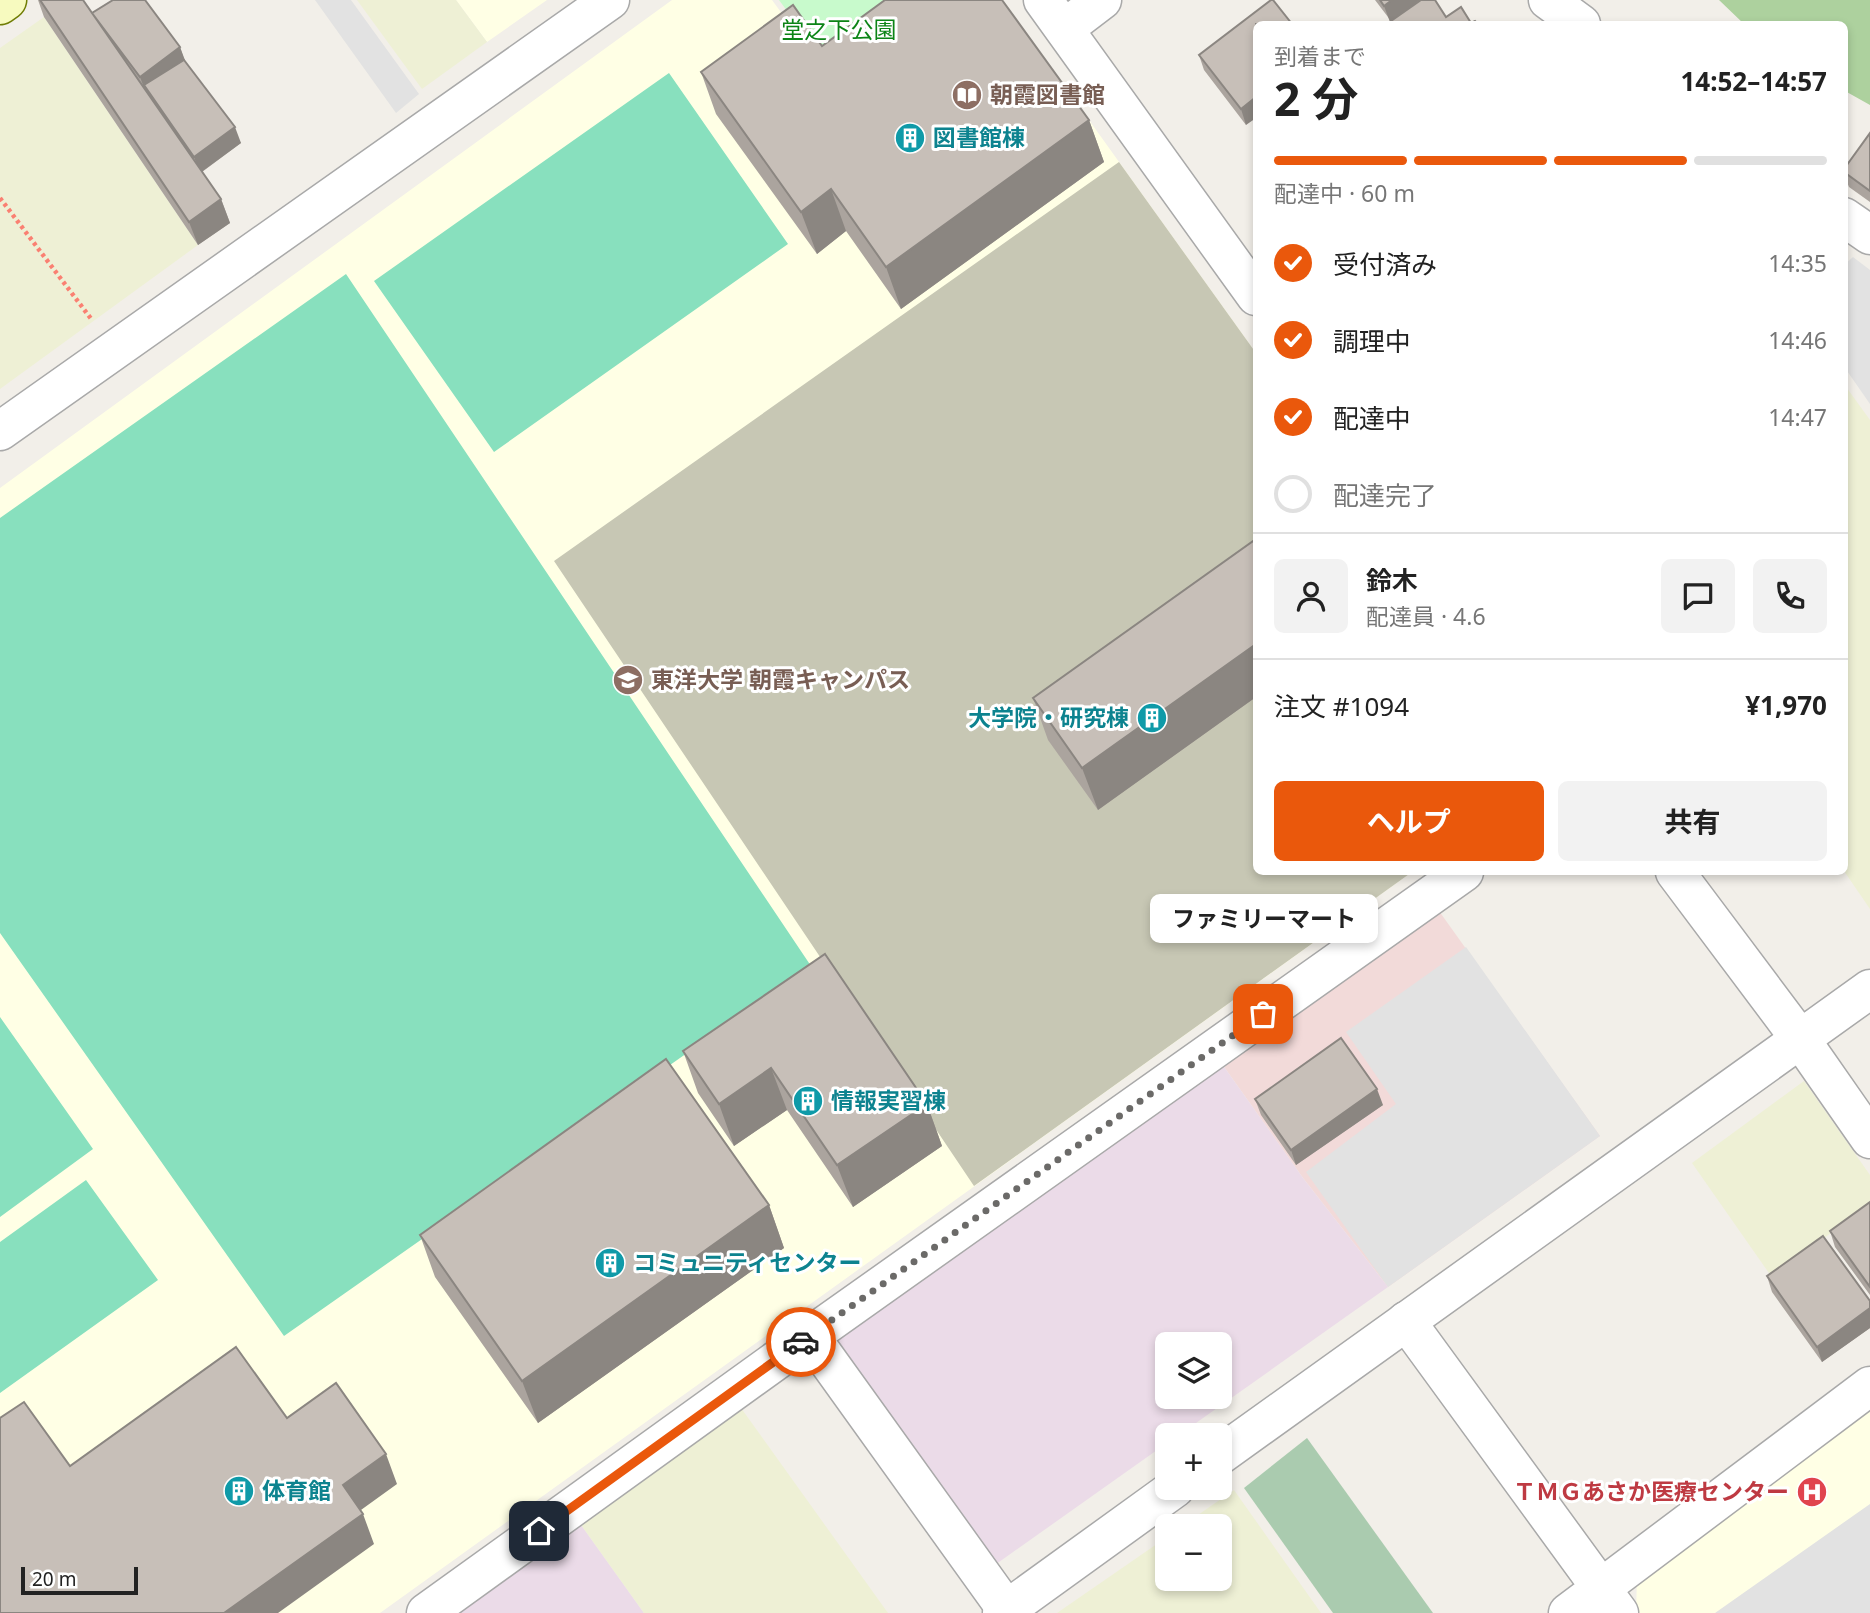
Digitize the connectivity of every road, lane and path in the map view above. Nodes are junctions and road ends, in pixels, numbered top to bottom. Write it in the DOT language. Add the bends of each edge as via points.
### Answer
graph roads {
  1 [pos="7,0"];
  2 [pos="610,0"];
  3 [pos="1102,0"];
  4 [pos="1548,0"];
  5 [pos="0,5"];
  6 [pos="1053,14"];
  7 [pos="1577,21"];
  8 [pos="0,198"];
  9 [pos="1848,220"];
  10 [pos="1870,235"];
  11 [pos="1253,292"];
  12 [pos="113,349"];
  13 [pos="0,431"];
  14 [pos="1460,875"];
  15 [pos="1677,875"];
  16 [pos="1870,989"];
  17 [pos="1801,1040"];
  18 [pos="1870,1139"];
  19 [pos="1406,1321"];
  20 [pos="810,1336"];
  21 [pos="1870,1386"];
  22 [pos="1232,1446"];
  23 [pos="1159,1500"];
  24 [pos="1611,1601"];
  25 [pos="1006,1612"];
  26 [pos="426,1613"];
  27 [pos="1568,1613"];
  1 -- 5 [label="main road"];
  2 -- 12 [label="street"];
  3 -- 6 [label="street"];
  4 -- 7 [label="street"];
  6 -- 11 [label="street"];
  8 -- 12 [label="path"];
  9 -- 10 [label="street"];
  12 -- 13 [label="street"];
  14 -- 20 [label="street"];
  15 -- 17 [label="street"];
  16 -- 17 [label="street"];
  17 -- 18 [label="street"];
  17 -- 19 [label="street"];
  19 -- 22 [label="street"];
  19 -- 24 [label="street"];
  20 -- 25 [label="street"];
  20 -- 26 [label="street"];
  21 -- 24 [label="street"];
  23 -- 25 [label="street"];
  24 -- 27 [label="street"];
}
